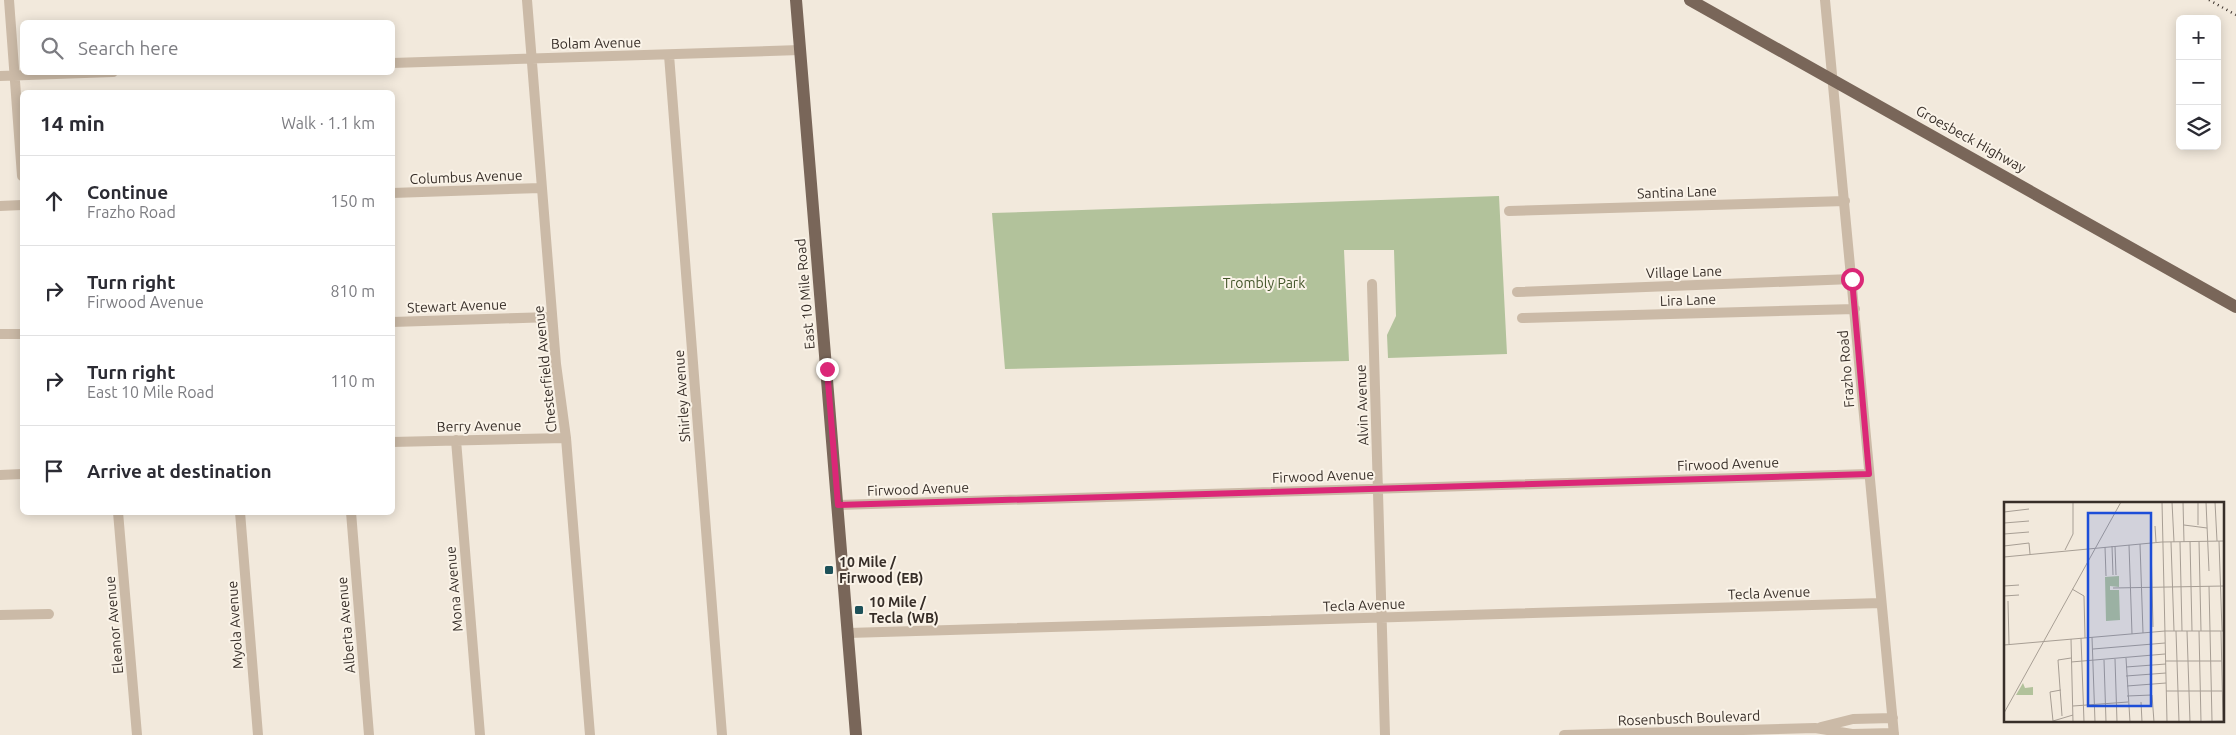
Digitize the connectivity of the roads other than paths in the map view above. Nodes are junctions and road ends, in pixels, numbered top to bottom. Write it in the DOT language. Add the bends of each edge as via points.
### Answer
graph roads {
  1 [pos="9,0"];
  2 [pos="527,0"];
  3 [pos="796,0"];
  4 [pos="1690,0"];
  5 [pos="1825,0"];
  6 [pos="800,50"];
  7 [pos="669,55"];
  8 [pos="531,59"];
  9 [pos="395,63"];
  10 [pos="39,75"];
  11 [pos="0,76"];
  12 [pos="14,76"];
  13 [pos="1832,78"];
  14 [pos="20,151"];
  15 [pos="541,188"];
  16 [pos="395,193"];
  17 [pos="1845,202"];
  18 [pos="20,205"];
  19 [pos="0,206"];
  20 [pos="1509,211"];
  21 [pos="1852,279"];
  22 [pos="1372,284"];
  23 [pos="1517,292"];
  24 [pos="2236,307"];
  25 [pos="1855,309"];
  26 [pos="552,317"];
  27 [pos="1522,318"];
  28 [pos="395,322"];
  29 [pos="0,334"];
  30 [pos="20,334"];
  31 [pos="566,438"];
  32 [pos="456,440"];
  33 [pos="395,442"];
  34 [pos="20,474"];
  35 [pos="1869,474"];
  36 [pos="0,475"];
  37 [pos="1378,488"];
  38 [pos="838,505"];
  39 [pos="118,515"];
  40 [pos="240,515"];
  41 [pos="351,515"];
  42 [pos="1881,603"];
  43 [pos="49,614"];
  44 [pos="0,615"];
  45 [pos="1381,618"];
  46 [pos="848,633"];
  47 [pos="1893,718"];
  48 [pos="1815,728"];
  49 [pos="1894,734"];
  50 [pos="137,735"];
  51 [pos="258,735"];
  52 [pos="369,735"];
  53 [pos="480,735"];
  54 [pos="590,735"];
  55 [pos="722,735"];
  56 [pos="856,735"];
  57 [pos="1385,735"];
  58 [pos="1564,735"];
  1 -- 12 [label="street"];
  2 -- 8 [label="street, Chesterfield Avenue"];
  3 -- 6 [label="main road, East 10 Mile Road"];
  4 -- 13 [label="main road, Groesbeck Highway"];
  5 -- 13 [label="street, Frazho Road"];
  6 -- 7 [label="street, Bolam Avenue"];
  6 -- 38 [label="main road, East 10 Mile Road"];
  7 -- 8 [label="street, Bolam Avenue"];
  7 -- 55 [label="street, Shirley Avenue"];
  8 -- 9 [label="street, Bolam Avenue"];
  8 -- 15 [label="street, Chesterfield Avenue"];
  10 -- 12 [label="street"];
  11 -- 12 [label="street"];
  12 -- 14 [label="street"];
  13 -- 17 [label="street, Frazho Road"];
  13 -- 24 [label="main road, Groesbeck Highway"];
  15 -- 16 [label="street, Columbus Avenue"];
  15 -- 26 [label="street, Chesterfield Avenue"];
  17 -- 20 [label="street, Santina Lane"];
  17 -- 21 [label="street, Frazho Road"];
  18 -- 19 [label="street"];
  21 -- 23 [label="street, Village Lane"];
  21 -- 25 [label="street, Frazho Road"];
  22 -- 37 [label="street, Alvin Avenue"];
  25 -- 27 [label="street, Lira Lane"];
  25 -- 35 [label="street, Frazho Road"];
  26 -- 28 [label="street, Stewart Avenue"];
  26 -- 31 [label="street, Chesterfield Avenue"];
  29 -- 30 [label="street"];
  31 -- 32 [label="street, Berry Avenue"];
  31 -- 54 [label="street, Chesterfield Avenue"];
  32 -- 33 [label="street, Berry Avenue"];
  32 -- 53 [label="street, Mona Avenue"];
  34 -- 36 [label="street"];
  35 -- 37 [label="street, Firwood Avenue"];
  35 -- 42 [label="street, Frazho Road"];
  37 -- 38 [label="street, Firwood Avenue"];
  37 -- 45 [label="street, Alvin Avenue"];
  38 -- 46 [label="main road, East 10 Mile Road"];
  39 -- 50 [label="street, Eleanor Avenue"];
  40 -- 51 [label="street, Myola Avenue"];
  41 -- 52 [label="street, Alberta Avenue"];
  42 -- 45 [label="street, Tecla Avenue"];
  42 -- 47 [label="street, Frazho Road"];
  43 -- 44 [label="street"];
  45 -- 46 [label="street, Tecla Avenue"];
  45 -- 57 [label="street, Alvin Avenue"];
  46 -- 56 [label="main road, East 10 Mile Road"];
  47 -- 48 [label="street, Rosenbusch Boulevard" via="1852,719"];
  47 -- 49 [label="street, Frazho Road"];
  48 -- 49 [label="street, Rosenbusch Boulevard" via="1852,734"];
  48 -- 58 [label="street, Rosenbusch Boulevard"];
}
